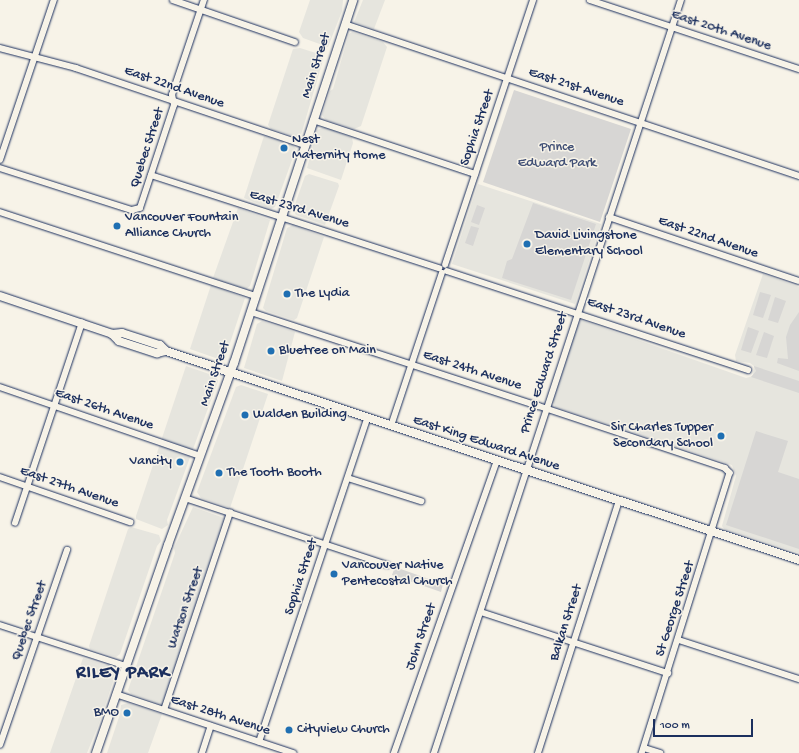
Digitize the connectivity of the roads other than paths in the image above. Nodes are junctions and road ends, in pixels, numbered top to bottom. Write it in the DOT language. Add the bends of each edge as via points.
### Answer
graph roads {
  1 [pos="54,0"];
  2 [pos="173,0"];
  3 [pos="204,0"];
  4 [pos="353,0"];
  5 [pos="533,0"];
  6 [pos="590,0"];
  7 [pos="681,0"];
  8 [pos="201,9"];
  9 [pos="344,24"];
  10 [pos="672,27"];
  11 [pos="296,42"];
  12 [pos="0,48"];
  13 [pos="35,57"];
  14 [pos="799,69"];
  15 [pos="507,78"];
  16 [pos="173,100"];
  17 [pos="313,120"];
  18 [pos="641,122"];
  19 [pos="305,145"];
  20 [pos="0,160"];
  21 [pos="0,168"];
  22 [pos="475,174"];
  23 [pos="151,175"];
  24 [pos="799,176"];
  25 [pos="0,212"];
  26 [pos="281,217"];
  27 [pos="609,217"];
  28 [pos="443,269"];
  29 [pos="799,273"];
  30 [pos="798,280"];
  31 [pos="0,296"];
  32 [pos="256,296"];
  33 [pos="251,312"];
  34 [pos="578,313"];
  35 [pos="82,323"];
  36 [pos="412,364"];
  37 [pos="748,370"];
  38 [pos="230,373"];
  39 [pos="0,387"];
  40 [pos="55,406"];
  41 [pos="546,408"];
  42 [pos="367,418"];
  43 [pos="391,426"];
  44 [pos="200,456"];
  45 [pos="497,462"];
  46 [pos="526,471"];
  47 [pos="730,473"];
  48 [pos="0,478"];
  49 [pos="348,478"];
  50 [pos="28,487"];
  51 [pos="185,498"];
  52 [pos="422,501"];
  53 [pos="619,501"];
  54 [pos="230,513"];
  55 [pos="130,522"];
  56 [pos="15,523"];
  57 [pos="713,532"];
  58 [pos="326,545"];
  59 [pos="67,550"];
  60 [pos="799,560"];
  61 [pos="387,565"];
  62 [pos="481,612"];
  63 [pos="0,625"];
  64 [pos="37,637"];
  65 [pos="679,640"];
  66 [pos="574,642"];
  67 [pos="126,666"];
  68 [pos="668,673"];
  69 [pos="799,679"];
  70 [pos="116,694"];
  71 [pos="164,710"];
  72 [pos="211,726"];
  73 [pos="259,742"];
  74 [pos="0,745"];
  75 [pos="643,750"];
  76 [pos="96,753"];
  77 [pos="202,753"];
  78 [pos="293,753"];
  79 [pos="394,753"];
  80 [pos="434,753"];
  81 [pos="538,753"];
  82 [pos="660,753"];
  1 -- 13 [label="street"];
  2 -- 8 [label="street"];
  3 -- 8 [label="street, Quebec Street"];
  4 -- 9 [label="main road, Main Street"];
  5 -- 15 [label="street, Sophia Street"];
  6 -- 10 [label="street, East 20th Avenue"];
  7 -- 10 [label="street, Prince Edward Street"];
  8 -- 11 [label="street"];
  8 -- 16 [label="street, Quebec Street" via="172,95"];
  9 -- 15 [label="street, East 21st Avenue"];
  9 -- 17 [label="main road, Main Street"];
  10 -- 14 [label="street, East 20th Avenue"];
  10 -- 18 [label="street, Prince Edward Street"];
  12 -- 13 [label="street, East 22nd Avenue"];
  13 -- 16 [label="street, East 22nd Avenue"];
  13 -- 20 [label="street"];
  15 -- 18 [label="street, East 21st Avenue"];
  15 -- 22 [label="street, Sophia Street"];
  16 -- 19 [label="street, East 22nd Avenue"];
  16 -- 23 [label="street, Quebec Street" via="174,107"];
  17 -- 19 [label="main road, Main Street"];
  17 -- 22 [label="street"];
  18 -- 24 [label="street, East 21st Avenue"];
  18 -- 27 [label="street, Prince Edward Street"];
  19 -- 26 [label="main road, Main Street"];
  21 -- 23 [label="street, Quebec Street" via="136,210 140,208"];
  22 -- 28 [label="street, Sophia Street"];
  23 -- 26 [label="street, East 23rd Avenue"];
  25 -- 32 [label="street"];
  26 -- 28 [label="street, East 23rd Avenue"];
  26 -- 32 [label="main road, Main Street"];
  27 -- 30 [label="street, East 22nd Avenue"];
  27 -- 34 [label="street, Prince Edward Street"];
  28 -- 34 [label="street, East 23rd Avenue"];
  28 -- 36 [label="street, Sophia Street"];
  29 -- 30 [label="street"];
  31 -- 35 [label="main road, East King Edward Avenue"];
  32 -- 33 [label="main road, Main Street"];
  33 -- 36 [label="street, East 24th Avenue"];
  33 -- 38 [label="main road, Main Street"];
  34 -- 37 [label="street, East 23rd Avenue"];
  34 -- 41 [label="street, Prince Edward Street"];
  35 -- 38 [label="main road, East King Edward Avenue" via="112,334 119,341 157,353 166,351"];
  35 -- 40 [label="street"];
  36 -- 41 [label="street, East 24th Avenue"];
  36 -- 43 [label="street, Sophia Street"];
  38 -- 42 [label="main road, East King Edward Avenue"];
  38 -- 44 [label="main road, Main Street"];
  39 -- 40 [label="street, East 26th Avenue"];
  40 -- 44 [label="street, East 26th Avenue"];
  40 -- 50 [label="street"];
  41 -- 46 [label="street, Prince Edward Street"];
  41 -- 47 [label="street, East 24th Avenue" via="725,468"];
  42 -- 43 [label="main road, East King Edward Avenue"];
  42 -- 49 [label="street, Sophia Street"];
  43 -- 45 [label="main road, East King Edward Avenue"];
  44 -- 51 [label="main road, Main Street"];
  45 -- 46 [label="main road, East King Edward Avenue"];
  45 -- 79 [label="street, John Street"];
  46 -- 53 [label="main road, East King Edward Avenue"];
  46 -- 62 [label="street, Prince Edward Street"];
  47 -- 57 [label="street, St George Street"];
  48 -- 50 [label="street, East 27th Avenue"];
  49 -- 52 [label="street"];
  49 -- 58 [label="street, Sophia Street"];
  50 -- 55 [label="street, East 27th Avenue"];
  50 -- 56 [label="street"];
  51 -- 54 [label="street"];
  51 -- 67 [label="main road, Main Street"];
  53 -- 57 [label="main road, East King Edward Avenue"];
  53 -- 66 [label="street, Balkan Street"];
  54 -- 58 [label="street"];
  54 -- 71 [label="street, Watson Street"];
  57 -- 60 [label="main road, East King Edward Avenue"];
  57 -- 65 [label="street, St George Street"];
  58 -- 61 [label="street"];
  58 -- 73 [label="street, Sophia Street"];
  59 -- 64 [label="street, Quebec Street"];
  62 -- 66 [label="street"];
  62 -- 80 [label="street, Prince Edward Street"];
  63 -- 64 [label="street"];
  64 -- 67 [label="street"];
  64 -- 74 [label="street, Quebec Street"];
  65 -- 68 [label="street, St George Street"];
  65 -- 69 [label="street"];
  66 -- 68 [label="street"];
  66 -- 81 [label="street, Balkan Street"];
  67 -- 70 [label="main road, Main Street"];
  68 -- 75 [label="street, St George Street"];
  70 -- 71 [label="street, East 28th Avenue"];
  70 -- 76 [label="main road, Main Street"];
  71 -- 72 [label="street, East 28th Avenue"];
  72 -- 73 [label="street, East 28th Avenue"];
  72 -- 77 [label="street"];
  73 -- 78 [label="street, East 28th Avenue"];
  75 -- 82 [label="street"];
}
